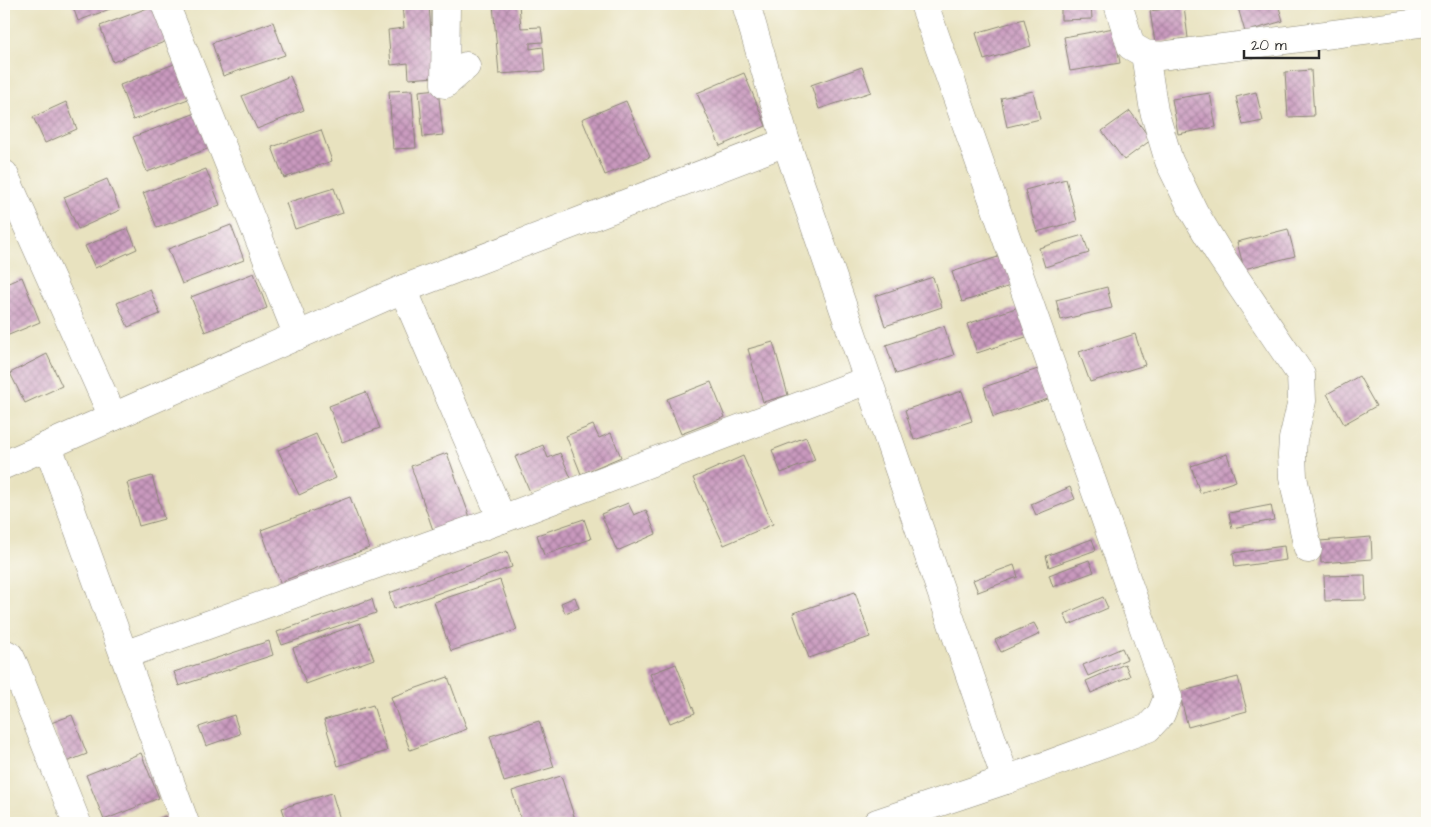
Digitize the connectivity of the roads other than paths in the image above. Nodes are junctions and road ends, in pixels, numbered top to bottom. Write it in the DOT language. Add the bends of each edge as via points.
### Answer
graph roads {
  1 [pos="165,4"];
  2 [pos="446,4"];
  3 [pos="746,4"];
  4 [pos="924,4"];
  5 [pos="1118,4"];
  6 [pos="1427,22"];
  7 [pos="1145,54"];
  8 [pos="466,66"];
  9 [pos="786,142"];
  10 [pos="4,174"];
  11 [pos="403,289"];
  12 [pos="298,336"];
  13 [pos="868,380"];
  14 [pos="113,417"];
  15 [pos="48,446"];
  16 [pos="4,465"];
  17 [pos="502,519"];
  18 [pos="1308,549"];
  19 [pos="4,653"];
  20 [pos="124,655"];
  21 [pos="1006,780"];
  22 [pos="77,823"];
  23 [pos="185,823"];
  24 [pos="877,823"];
  1 -- 12 [label="street"];
  2 -- 8 [label="street" via="445,84"];
  3 -- 9 [label="street"];
  4 -- 21 [label="street" via="1168,697 1161,714 1148,728"];
  5 -- 7 [label="street" via="1131,46"];
  6 -- 7 [label="street" via="1160,56"];
  7 -- 18 [label="street" via="1154,111 1169,161 1220,255 1301,375 1302,401 1292,455 1293,477"];
  9 -- 11 [label="street"];
  9 -- 13 [label="street"];
  10 -- 14 [label="street"];
  11 -- 12 [label="street"];
  11 -- 17 [label="street"];
  12 -- 14 [label="street"];
  13 -- 17 [label="street"];
  13 -- 21 [label="street"];
  14 -- 15 [label="street"];
  15 -- 16 [label="street"];
  15 -- 20 [label="street"];
  17 -- 20 [label="street"];
  19 -- 22 [label="street" via="10,656 15,666"];
  20 -- 23 [label="street"];
  21 -- 24 [label="street"];
}
